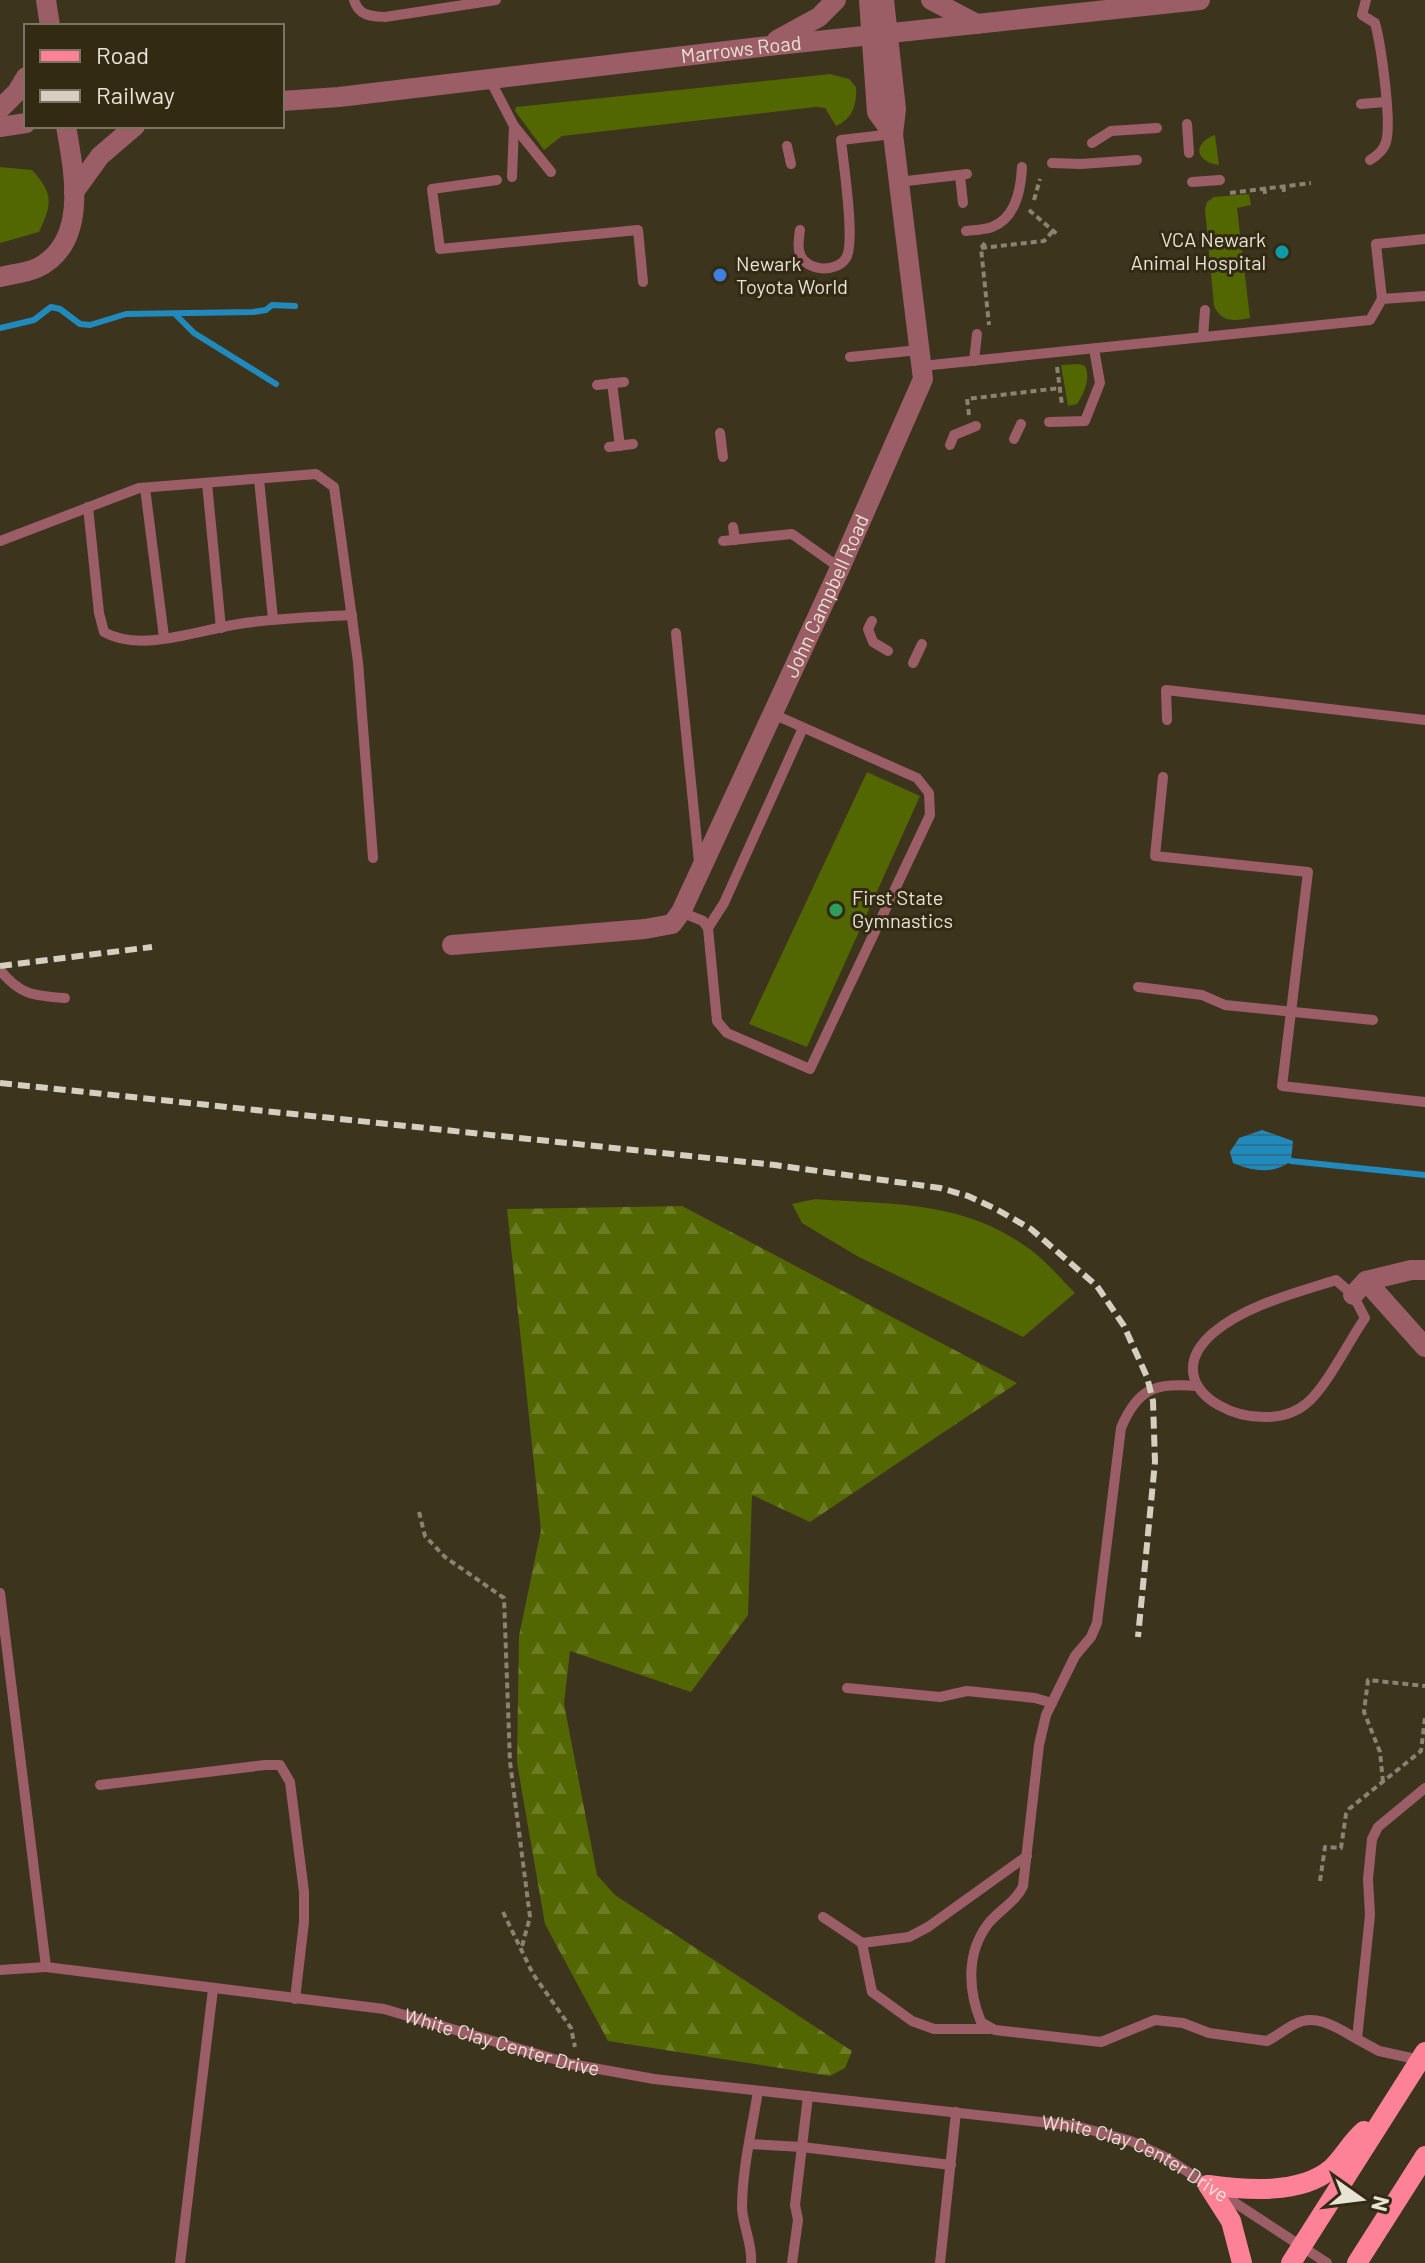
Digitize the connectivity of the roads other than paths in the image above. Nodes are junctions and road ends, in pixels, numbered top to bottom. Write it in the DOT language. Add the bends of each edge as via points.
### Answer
graph roads {
  1 [pos="46,0"];
  2 [pos="354,0"];
  3 [pos="496,0"];
  4 [pos="836,0"];
  5 [pos="869,0"];
  6 [pos="884,0"];
  7 [pos="931,0"];
  8 [pos="1200,0"];
  9 [pos="1366,0"];
  10 [pos="50,24"];
  11 [pos="977,24"];
  12 [pos="880,34"];
  13 [pos="760,47"];
  14 [pos="489,78"];
  15 [pos="24,80"];
  16 [pos="284,101"];
  17 [pos="1385,102"];
  18 [pos="1361,104"];
  19 [pos="0,109"];
  20 [pos="24,123"];
  21 [pos="1187,124"];
  22 [pos="514,126"];
  23 [pos="0,127"];
  24 [pos="66,128"];
  25 [pos="133,128"];
  26 [pos="1157,128"];
  27 [pos="893,134"];
  28 [pos="1092,143"];
  29 [pos="787,146"];
  30 [pos="1189,153"];
  31 [pos="1137,160"];
  32 [pos="1370,160"];
  33 [pos="1052,163"];
  34 [pos="791,164"];
  35 [pos="1022,167"];
  36 [pos="551,172"];
  37 [pos="512,177"];
  38 [pos="497,180"];
  39 [pos="1220,180"];
  40 [pos="898,182"];
  41 [pos="1192,182"];
  42 [pos="74,192"];
  43 [pos="963,203"];
  44 [pos="800,230"];
  45 [pos="966,231"];
  46 [pos="1425,239"];
  47 [pos="0,277"];
  48 [pos="643,282"];
  49 [pos="1425,296"];
  50 [pos="1382,299"];
  51 [pos="1205,310"];
  52 [pos="977,334"];
  53 [pos="1203,337"];
  54 [pos="1094,349"];
  55 [pos="850,357"];
  56 [pos="920,358"];
  57 [pos="974,361"];
  58 [pos="624,382"];
  59 [pos="612,383"];
  60 [pos="597,385"];
  61 [pos="1049,422"];
  62 [pos="1021,424"];
  63 [pos="974,426"];
  64 [pos="720,433"];
  65 [pos="1014,439"];
  66 [pos="633,444"];
  67 [pos="950,445"];
  68 [pos="723,457"];
  69 [pos="259,479"];
  70 [pos="207,483"];
  71 [pos="145,488"];
  72 [pos="88,507"];
  73 [pos="733,527"];
  74 [pos="735,540"];
  75 [pos="0,541"];
  76 [pos="723,541"];
  77 [pos="831,581"];
  78 [pos="352,615"];
  79 [pos="273,619"];
  80 [pos="872,621"];
  81 [pos="221,628"];
  82 [pos="676,633"];
  83 [pos="164,637"];
  84 [pos="922,644"];
  85 [pos="888,651"];
  86 [pos="913,663"];
  87 [pos="773,714"];
  88 [pos="1167,720"];
  89 [pos="1425,720"];
  90 [pos="803,728"];
  91 [pos="1163,777"];
  92 [pos="373,858"];
  93 [pos="700,872"];
  94 [pos="681,912"];
  95 [pos="708,928"];
  96 [pos="452,945"];
  97 [pos="0,970"];
  98 [pos="1138,987"];
  99 [pos="65,998"];
  100 [pos="1291,1012"];
  101 [pos="1373,1020"];
  102 [pos="1425,1102"];
  103 [pos="1425,1270"];
  104 [pos="1360,1288"];
  105 [pos="1425,1347"];
  106 [pos="1198,1386"];
  107 [pos="0,1593"];
  108 [pos="847,1688"];
  109 [pos="1052,1703"];
  110 [pos="100,1785"];
  111 [pos="1425,1788"];
  112 [pos="1027,1856"];
  113 [pos="823,1917"];
  114 [pos="862,1943"];
  115 [pos="46,1967"];
  116 [pos="0,1970"];
  117 [pos="213,1989"];
  118 [pos="295,1999"];
  119 [pos="995,2030"];
  120 [pos="1357,2039"];
  121 [pos="1422,2056"];
  122 [pos="758,2091"];
  123 [pos="808,2096"];
  124 [pos="956,2112"];
  125 [pos="1386,2114"];
  126 [pos="750,2144"];
  127 [pos="802,2147"];
  128 [pos="1425,2156"];
  129 [pos="951,2165"];
  130 [pos="1208,2185"];
  131 [pos="1296,2254"];
  132 [pos="180,2263"];
  133 [pos="751,2263"];
  134 [pos="792,2263"];
  135 [pos="940,2263"];
  136 [pos="1242,2263"];
  137 [pos="1327,2263"];
  138 [pos="1357,2263"];
  1 -- 10 [label="street"];
  2 -- 3 [label="lane" via="367,16 385,17"];
  4 -- 13 [label="street" via="801,29"];
  5 -- 12 [label="street"];
  6 -- 12 [label="street"];
  7 -- 11 [label="street"];
  8 -- 11 [label="street, Marrows Road"];
  9 -- 17 [label="lane" via="1362,15 1375,23"];
  11 -- 12 [label="street, Marrows Road"];
  12 -- 13 [label="street, Marrows Road"];
  12 -- 27 [label="street" via="877,112"];
  13 -- 14 [label="street, Marrows Road"];
  14 -- 16 [label="street, Marrows Road"];
  14 -- 22 [label="lane"];
  15 -- 19 [label="street"];
  17 -- 18 [label="lane"];
  17 -- 32 [label="lane" via="1386,144"];
  20 -- 23 [label="street"];
  21 -- 30 [label="lane"];
  22 -- 36 [label="lane"];
  22 -- 37 [label="lane"];
  24 -- 42 [label="street"];
  25 -- 42 [label="street" via="100,156"];
  26 -- 28 [label="lane" via="1111,131"];
  27 -- 40 [label="street, John Campbell Road"];
  27 -- 44 [label="lane" via="841,140 850,230 846,259 822,269 803,261 798,252"];
  29 -- 34 [label="lane"];
  31 -- 33 [label="lane"];
  35 -- 45 [label="lane" via="1018,199 1009,212 997,225"];
  38 -- 48 [label="lane" via="432,189 440,249 638,230"];
  39 -- 41 [label="lane"];
  40 -- 43 [label="lane" via="964,175"];
  40 -- 56 [label="street, John Campbell Road"];
  42 -- 47 [label="street" via="64,246 37,268"];
  46 -- 50 [label="lane" via="1376,244"];
  49 -- 50 [label="lane"];
  50 -- 53 [label="lane" via="1370,320"];
  51 -- 53 [label="lane"];
  52 -- 57 [label="lane"];
  53 -- 54 [label="lane"];
  54 -- 57 [label="lane"];
  54 -- 61 [label="lane" via="1100,383 1085,421"];
  55 -- 56 [label="lane"];
  56 -- 57 [label="lane"];
  56 -- 77 [label="street, John Campbell Road" via="923,379"];
  58 -- 59 [label="lane"];
  59 -- 60 [label="lane"];
  59 -- 66 [label="lane" via="614,447"];
  62 -- 65 [label="lane"];
  63 -- 67 [label="lane" via="954,435"];
  64 -- 68 [label="lane"];
  69 -- 70 [label="lane"];
  69 -- 78 [label="lane" via="316,474 334,487"];
  69 -- 79 [label="lane"];
  70 -- 71 [label="lane"];
  70 -- 81 [label="lane"];
  71 -- 72 [label="lane"];
  71 -- 83 [label="lane"];
  72 -- 75 [label="lane"];
  72 -- 83 [label="lane" via="104,632 117,639"];
  73 -- 74 [label="lane"];
  74 -- 76 [label="lane"];
  74 -- 77 [label="lane" via="792,534"];
  77 -- 87 [label="street, John Campbell Road"];
  78 -- 79 [label="lane"];
  78 -- 92 [label="lane"];
  79 -- 81 [label="lane"];
  80 -- 85 [label="lane" via="868,629 873,642"];
  81 -- 83 [label="lane"];
  82 -- 93 [label="lane"];
  84 -- 86 [label="lane"];
  87 -- 90 [label="lane"];
  87 -- 93 [label="street, John Campbell Road"];
  88 -- 89 [label="lane" via="1166,690"];
  90 -- 95 [label="lane"];
  90 -- 95 [label="lane" via="917,778 929,793 930,804 930,815 810,1069 727,1033 717,1021"];
  91 -- 100 [label="lane" via="1155,856 1308,872"];
  93 -- 94 [label="street, John Campbell Road"];
  94 -- 95 [label="lane"];
  94 -- 96 [label="street" via="672,924 657,927"];
  97 -- 99 [label="lane" via="13,985 38,996"];
  98 -- 100 [label="lane"];
  100 -- 101 [label="lane"];
  100 -- 102 [label="lane" via="1282,1086"];
  103 -- 104 [label="street"];
  104 -- 105 [label="street"];
  104 -- 106 [label="lane" via="1336,1280 1237,1317 1198,1351 1193,1370"];
  104 -- 106 [label="lane" via="1365,1318 1306,1405 1292,1413 1250,1416 1209,1401"];
  106 -- 109 [label="lane" via="1161,1385 1128,1412 1121,1428 1097,1623"];
  107 -- 115 [label="lane"];
  108 -- 109 [label="lane" via="940,1697 967,1691"];
  109 -- 112 [label="lane" via="1039,1745"];
  110 -- 118 [label="lane" via="280,1765 290,1782 304,1892"];
  111 -- 120 [label="lane" via="1378,1827 1372,1839"];
  112 -- 114 [label="lane" via="919,1932"];
  112 -- 119 [label="lane" via="1023,1886 986,1926 970,1971 972,2000 981,2022"];
  113 -- 114 [label="lane"];
  114 -- 119 [label="lane" via="872,1992 912,2021 934,2029"];
  115 -- 116 [label="lane, White Clay Center Drive"];
  115 -- 117 [label="lane, White Clay Center Drive"];
  117 -- 118 [label="lane, White Clay Center Drive"];
  117 -- 132 [label="lane"];
  118 -- 122 [label="lane, White Clay Center Drive" via="384,2009 571,2064"];
  119 -- 120 [label="lane" via="1101,2042 1155,2020 1267,2041 1307,2020 1328,2022"];
  120 -- 121 [label="lane" via="1379,2051"];
  121 -- 125 [label="main road"];
  122 -- 123 [label="lane, White Clay Center Drive"];
  122 -- 126 [label="lane"];
  123 -- 124 [label="lane, White Clay Center Drive"];
  123 -- 127 [label="lane"];
  124 -- 129 [label="lane"];
  124 -- 130 [label="lane, White Clay Center Drive" via="1101,2132 1165,2157"];
  125 -- 130 [label="main road" via="1312,2180 1246,2190"];
  125 -- 131 [label="main road"];
  126 -- 127 [label="lane"];
  126 -- 133 [label="lane" via="742,2206"];
  127 -- 129 [label="lane"];
  127 -- 134 [label="lane"];
  128 -- 138 [label="main road"];
  129 -- 135 [label="lane"];
  130 -- 131 [label="lane, White Clay Center Drive"];
  130 -- 136 [label="main road" via="1231,2221"];
  131 -- 137 [label="lane, White Clay Center Drive"];
}
